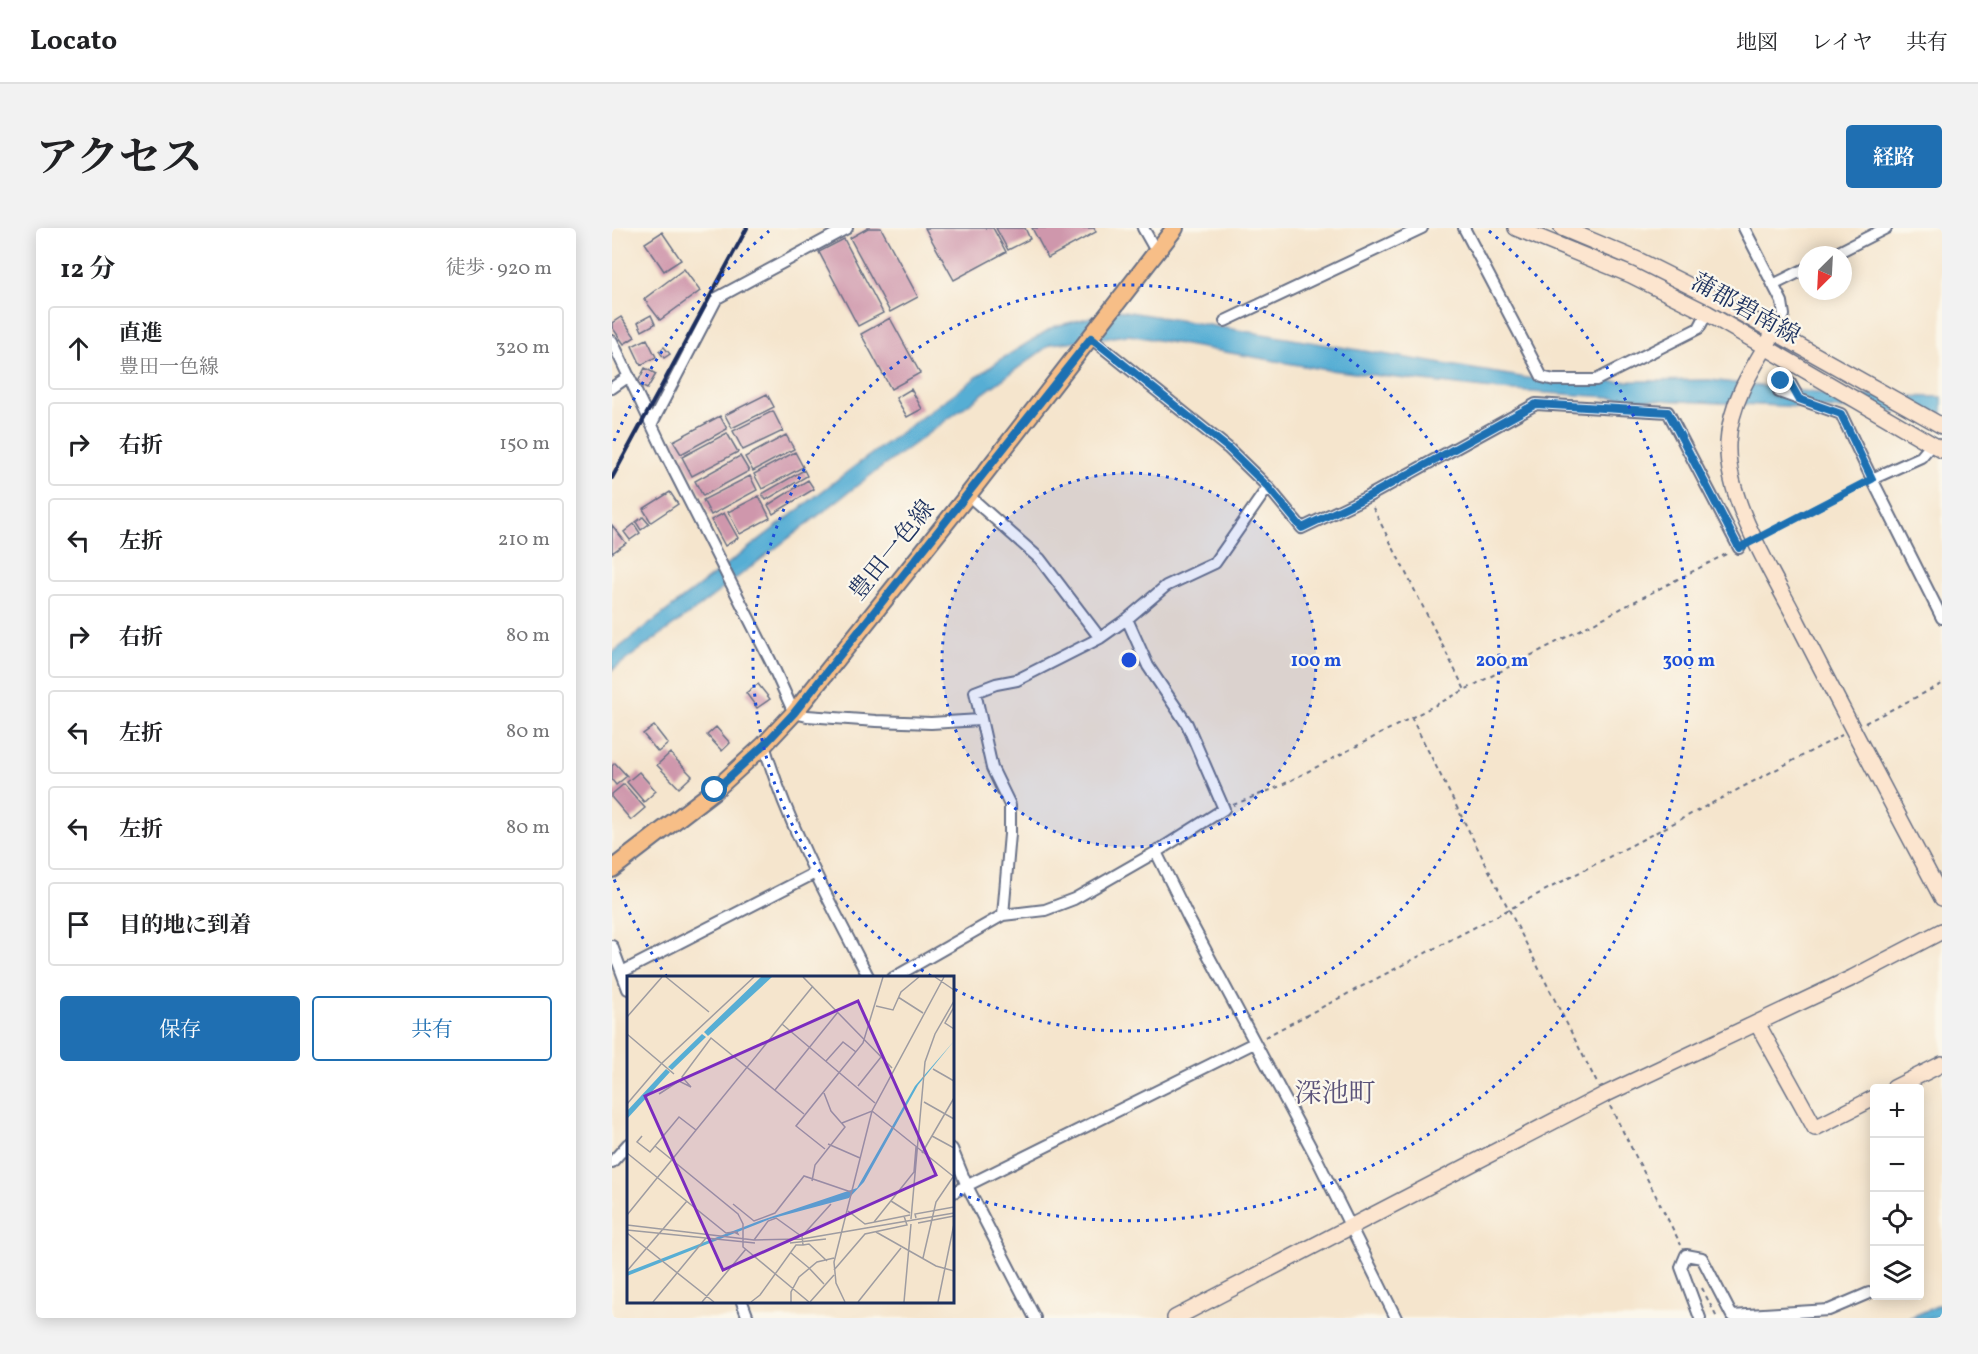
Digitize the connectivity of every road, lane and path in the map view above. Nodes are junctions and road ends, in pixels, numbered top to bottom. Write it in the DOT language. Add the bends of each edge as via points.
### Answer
graph roads {
  1 [pos="848,228"];
  2 [pos="1143,228"];
  3 [pos="1175,228"];
  4 [pos="1422,228"];
  5 [pos="1464,228"];
  6 [pos="1516,228"];
  7 [pos="1562,228"];
  8 [pos="1744,228"];
  9 [pos="1886,228"];
  10 [pos="1851,246"];
  11 [pos="1156,251"];
  12 [pos="1798,272"];
  13 [pos="1773,285"];
  14 [pos="1707,314"];
  15 [pos="1225,321"];
  16 [pos="1775,331"];
  17 [pos="1091,338"];
  18 [pos="612,341"];
  19 [pos="1766,347"];
  20 [pos="629,376"];
  21 [pos="612,388"];
  22 [pos="1799,399"];
  23 [pos="652,423"];
  24 [pos="1942,426"];
  25 [pos="1937,447"];
  26 [pos="1872,479"];
  27 [pos="1268,487"];
  28 [pos="968,495"];
  29 [pos="1367,497"];
  30 [pos="1756,539"];
  31 [pos="1739,548"];
  32 [pos="1942,618"];
  33 [pos="1127,619"];
  34 [pos="1100,638"];
  35 [pos="1942,684"];
  36 [pos="1465,690"];
  37 [pos="794,713"];
  38 [pos="1411,717"];
  39 [pos="980,720"];
  40 [pos="1852,729"];
  41 [pos="764,745"];
  42 [pos="1224,809"];
  43 [pos="1156,852"];
  44 [pos="612,869"];
  45 [pos="815,873"];
  46 [pos="1942,898"];
  47 [pos="1509,910"];
  48 [pos="1003,915"];
  49 [pos="1942,931"];
  50 [pos="612,946"];
  51 [pos="622,972"];
  52 [pos="868,976"];
  53 [pos="896,976"];
  54 [pos="627,986"];
  55 [pos="1757,1023"];
  56 [pos="1254,1043"];
  57 [pos="1942,1064"];
  58 [pos="1904,1084"];
  59 [pos="1604,1095"];
  60 [pos="1870,1100"];
  61 [pos="627,1145"];
  62 [pos="954,1154"];
  63 [pos="612,1162"];
  64 [pos="967,1186"];
  65 [pos="954,1192"];
  66 [pos="1350,1226"];
  67 [pos="1686,1256"];
  68 [pos="1702,1287"];
  69 [pos="1869,1293"];
  70 [pos="744,1303"];
  71 [pos="748,1318"];
  72 [pos="1035,1318"];
  73 [pos="1175,1318"];
  74 [pos="1396,1318"];
  75 [pos="1700,1318"];
  76 [pos="1717,1318"];
  1 -- 23 [label="street" via="717,298"];
  2 -- 11 [label="street"];
  3 -- 11 [label="main road, 豊田一色線"];
  4 -- 15 [label="street"];
  5 -- 14 [label="street" via="1542,377 1596,380 1699,328"];
  6 -- 14 [label="street, 蒲郡碧南線" via="1631,275"];
  7 -- 16 [label="street, 蒲郡碧南線" via="1638,260"];
  8 -- 13 [label="street"];
  9 -- 10 [label="street"];
  11 -- 17 [label="main road, 豊田一色線"];
  12 -- 13 [label="street"];
  13 -- 16 [label="street" via="1784,315"];
  14 -- 19 [label="street, 蒲郡碧南線"];
  16 -- 19 [label="street"];
  16 -- 24 [label="street, 蒲郡碧南線"];
  17 -- 27 [label="street" via="1228,448"];
  17 -- 28 [label="main road, 豊田一色線"];
  18 -- 20 [label="street"];
  19 -- 25 [label="street, 蒲郡碧南線"];
  19 -- 30 [label="street" via="1739,394 1728,445 1733,487"];
  20 -- 21 [label="street"];
  20 -- 23 [label="street"];
  22 -- 26 [label="street" via="1841,414"];
  23 -- 37 [label="street"];
  25 -- 26 [label="street"];
  26 -- 30 [label="path"];
  26 -- 32 [label="street"];
  27 -- 29 [label="street" via="1302,528"];
  27 -- 33 [label="street" via="1215,563 1166,586"];
  28 -- 34 [label="street" via="1040,559"];
  28 -- 37 [label="main road, 豊田一色線"];
  29 -- 31 [label="street" via="1536,404 1668,412"];
  29 -- 36 [label="path"];
  30 -- 40 [label="street"];
  31 -- 36 [label="path"];
  33 -- 34 [label="street"];
  33 -- 42 [label="street" via="1148,666 1187,724"];
  34 -- 39 [label="street" via="1017,680 975,692"];
  35 -- 40 [label="path"];
  36 -- 38 [label="path"];
  37 -- 39 [label="street" via="876,721"];
  37 -- 41 [label="main road, 豊田一色線"];
  38 -- 42 [label="path" via="1278,787"];
  38 -- 47 [label="path"];
  39 -- 48 [label="street" via="992,768 1010,805"];
  40 -- 46 [label="street"];
  40 -- 47 [label="path"];
  41 -- 44 [label="main road, 豊田一色線" via="715,790"];
  41 -- 45 [label="street"];
  42 -- 43 [label="street"];
  43 -- 48 [label="street" via="1045,910"];
  43 -- 56 [label="street"];
  45 -- 51 [label="street"];
  45 -- 52 [label="street"];
  47 -- 56 [label="path"];
  47 -- 59 [label="path"];
  48 -- 53 [label="street"];
  49 -- 55 [label="street"];
  50 -- 51 [label="street"];
  51 -- 54 [label="street"];
  55 -- 59 [label="street"];
  55 -- 60 [label="street" via="1815,1128"];
  56 -- 64 [label="street"];
  56 -- 66 [label="street"];
  57 -- 58 [label="street"];
  59 -- 66 [label="street"];
  59 -- 67 [label="path"];
  61 -- 63 [label="street"];
  62 -- 64 [label="street"];
  64 -- 65 [label="street"];
  64 -- 72 [label="street"];
  66 -- 73 [label="street"];
  66 -- 74 [label="street"];
  67 -- 69 [label="street" via="1702,1258 1732,1316 1829,1310"];
  67 -- 75 [label="street" via="1681,1267"];
  68 -- 76 [label="path"];
  70 -- 71 [label="street"];
}
